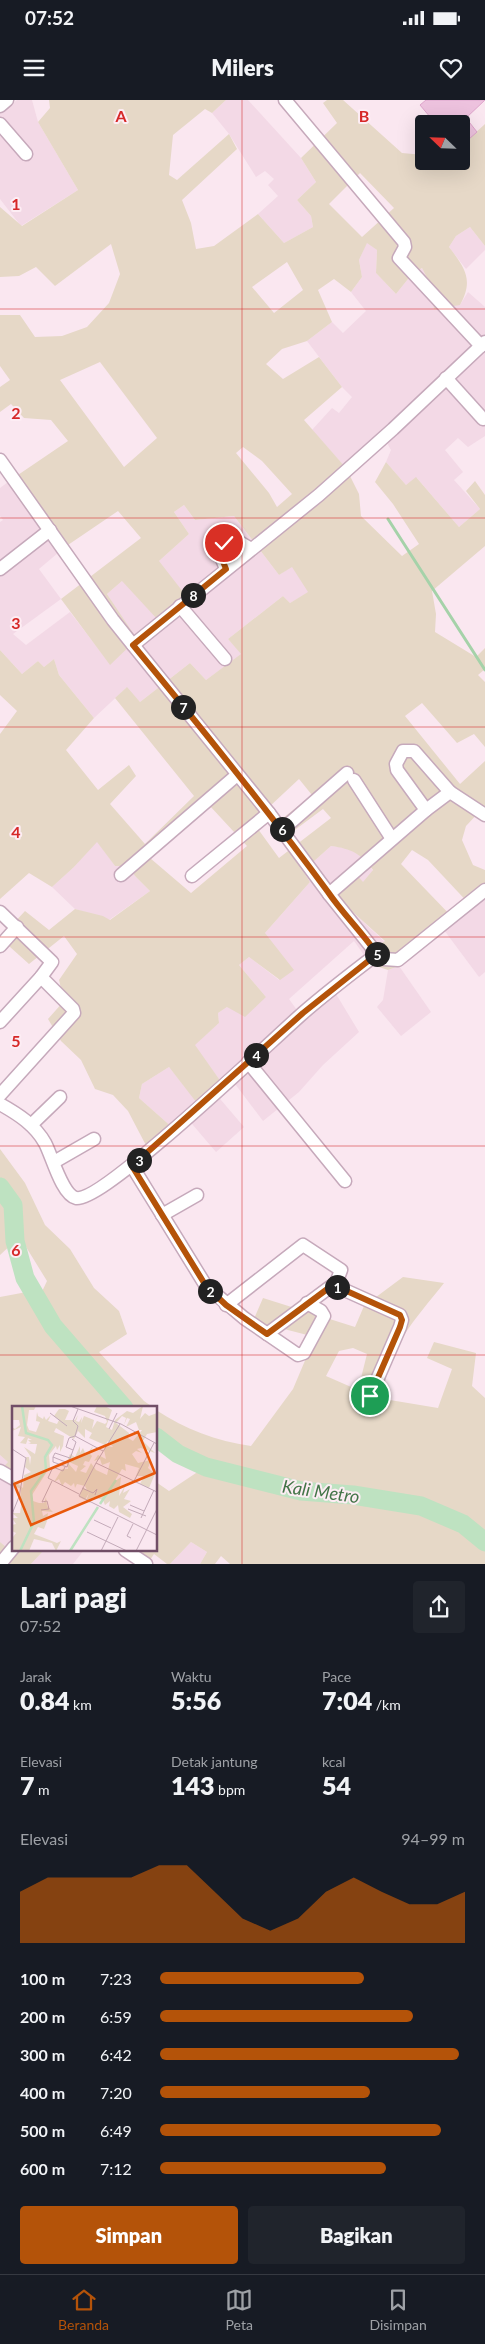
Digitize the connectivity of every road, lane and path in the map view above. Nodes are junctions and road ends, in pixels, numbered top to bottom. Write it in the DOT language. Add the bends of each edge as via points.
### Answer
graph roads {
  1 [pos="7,100"];
  2 [pos="285,100"];
  3 [pos="0,106"];
  4 [pos="0,124"];
  5 [pos="26,154"];
  6 [pos="483,344"];
  7 [pos="446,378"];
  8 [pos="483,419"];
  9 [pos="0,460"];
  10 [pos="50,530"];
  11 [pos="251,549"];
  12 [pos="0,569"];
  13 [pos="226,569"];
  14 [pos="180,606"];
  15 [pos="133,645"];
  16 [pos="225,658"];
  17 [pos="237,775"];
  18 [pos="450,792"];
  19 [pos="426,810"];
  20 [pos="269,813"];
  21 [pos="485,815"];
  22 [pos="282,830"];
  23 [pos="392,839"];
  24 [pos="122,875"];
  25 [pos="192,876"];
  26 [pos="485,890"];
  27 [pos="329,894"];
  28 [pos="0,912"];
  29 [pos="17,928"];
  30 [pos="0,946"];
  31 [pos="377,954"];
  32 [pos="41,978"];
  33 [pos="0,1022"];
  34 [pos="248,1062"];
  35 [pos="0,1094"];
  36 [pos="60,1098"];
  37 [pos="0,1104"];
  38 [pos="31,1125"];
  39 [pos="94,1139"];
  40 [pos="54,1162"];
  41 [pos="132,1166"];
  42 [pos="345,1181"];
  43 [pos="197,1195"];
  44 [pos="162,1215"];
  45 [pos="335,1286"];
  46 [pos="307,1303"];
  47 [pos="226,1305"];
  48 [pos="267,1334"];
  49 [pos="370,1396"];
  50 [pos="0,1471"];
  51 [pos="12,1478"];
  52 [pos="12,1549"];
  53 [pos="128,1552"];
  54 [pos="0,1564"];
  55 [pos="146,1564"];
  1 -- 3 [label="street"];
  2 -- 6 [label="street" via="404,242 405,247 398,257"];
  4 -- 5 [label="street"];
  6 -- 7 [label="street"];
  7 -- 8 [label="street"];
  7 -- 11 [label="street" via="360,459"];
  9 -- 10 [label="street"];
  10 -- 12 [label="street"];
  10 -- 15 [label="street"];
  11 -- 13 [label="street"];
  11 -- 13 [label="street" via="234,539 224,543 220,554"];
  13 -- 14 [label="street"];
  14 -- 15 [label="street"];
  14 -- 16 [label="street"];
  15 -- 17 [label="street"];
  17 -- 20 [label="street"];
  17 -- 24 [label="street"];
  18 -- 19 [label="street"];
  18 -- 19 [label="street" via="414,751 404,751 396,764 397,770"];
  18 -- 21 [label="street"];
  19 -- 23 [label="street"];
  20 -- 22 [label="street"];
  20 -- 25 [label="street"];
  22 -- 23 [label="street" via="350,776"];
  22 -- 27 [label="street"];
  23 -- 27 [label="street"];
  26 -- 31 [label="street" via="398,960 384,959"];
  27 -- 31 [label="street"];
  28 -- 29 [label="street"];
  29 -- 30 [label="street"];
  29 -- 32 [label="street" via="51,959 52,964"];
  31 -- 34 [label="street" via="336,985"];
  32 -- 33 [label="street"];
  32 -- 35 [label="street" via="74,1012"];
  34 -- 41 [label="street"];
  34 -- 42 [label="street"];
  36 -- 38 [label="street"];
  37 -- 38 [label="street"];
  38 -- 40 [label="street"];
  39 -- 40 [label="street"];
  40 -- 41 [label="street" via="64,1187 77,1198 88,1195"];
  41 -- 44 [label="street"];
  43 -- 44 [label="street"];
  44 -- 47 [label="street" via="206,1286"];
  45 -- 46 [label="street" via="324,1289"];
  45 -- 47 [label="street" via="340,1274 338,1267 304,1245"];
  45 -- 49 [label="street" via="402,1317"];
  46 -- 48 [label="street"];
  46 -- 48 [label="street" via="324,1316 301,1355"];
  47 -- 48 [label="street"];
  50 -- 51 [label="street"];
  52 -- 54 [label="street"];
  53 -- 55 [label="street"];
}
